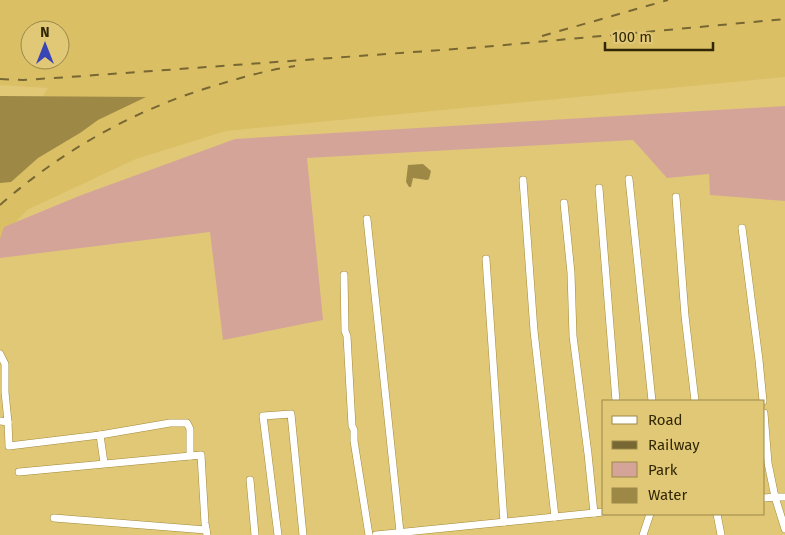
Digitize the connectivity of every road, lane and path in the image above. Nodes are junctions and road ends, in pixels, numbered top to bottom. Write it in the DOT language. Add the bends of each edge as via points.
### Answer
graph roads {
  1 [pos="629,178"];
  2 [pos="523,180"];
  3 [pos="599,188"];
  4 [pos="676,197"];
  5 [pos="564,203"];
  6 [pos="367,219"];
  7 [pos="742,228"];
  8 [pos="486,258"];
  9 [pos="344,275"];
  10 [pos="0,354"];
  11 [pos="616,400"];
  12 [pos="652,400"];
  13 [pos="695,400"];
  14 [pos="763,400"];
  15 [pos="4,421"];
  16 [pos="765,426"];
  17 [pos="100,434"];
  18 [pos="190,456"];
  19 [pos="104,464"];
  20 [pos="19,472"];
  21 [pos="250,480"];
  22 [pos="785,496"];
  23 [pos="775,497"];
  24 [pos="765,498"];
  25 [pos="602,512"];
  26 [pos="594,513"];
  27 [pos="650,515"];
  28 [pos="717,515"];
  29 [pos="555,517"];
  30 [pos="54,518"];
  31 [pos="504,522"];
  32 [pos="785,530"];
  33 [pos="207,532"];
  34 [pos="400,532"];
  35 [pos="302,534"];
  36 [pos="255,535"];
  37 [pos="278,535"];
  38 [pos="369,535"];
  39 [pos="376,535"];
  40 [pos="643,535"];
  41 [pos="721,535"];
  1 -- 12 [label="street"];
  2 -- 29 [label="street" via="535,341"];
  3 -- 11 [label="street"];
  4 -- 13 [label="street"];
  5 -- 26 [label="street" via="573,336"];
  6 -- 34 [label="street"];
  7 -- 14 [label="street"];
  8 -- 31 [label="street"];
  9 -- 38 [label="street" via="352,426"];
  10 -- 15 [label="street" via="5,364"];
  15 -- 17 [label="street" via="9,446"];
  16 -- 23 [label="street"];
  17 -- 18 [label="street" via="187,424 190,429"];
  17 -- 19 [label="street"];
  18 -- 19 [label="street"];
  18 -- 33 [label="street" via="201,455"];
  19 -- 20 [label="street"];
  21 -- 36 [label="street"];
  22 -- 23 [label="street"];
  23 -- 24 [label="street"];
  23 -- 32 [label="street"];
  25 -- 26 [label="street"];
  26 -- 29 [label="street"];
  27 -- 40 [label="street"];
  28 -- 41 [label="street"];
  29 -- 31 [label="street"];
  30 -- 33 [label="street"];
  31 -- 34 [label="street"];
  34 -- 39 [label="street"];
  35 -- 37 [label="street" via="291,414 284,414 262,416"];
}
